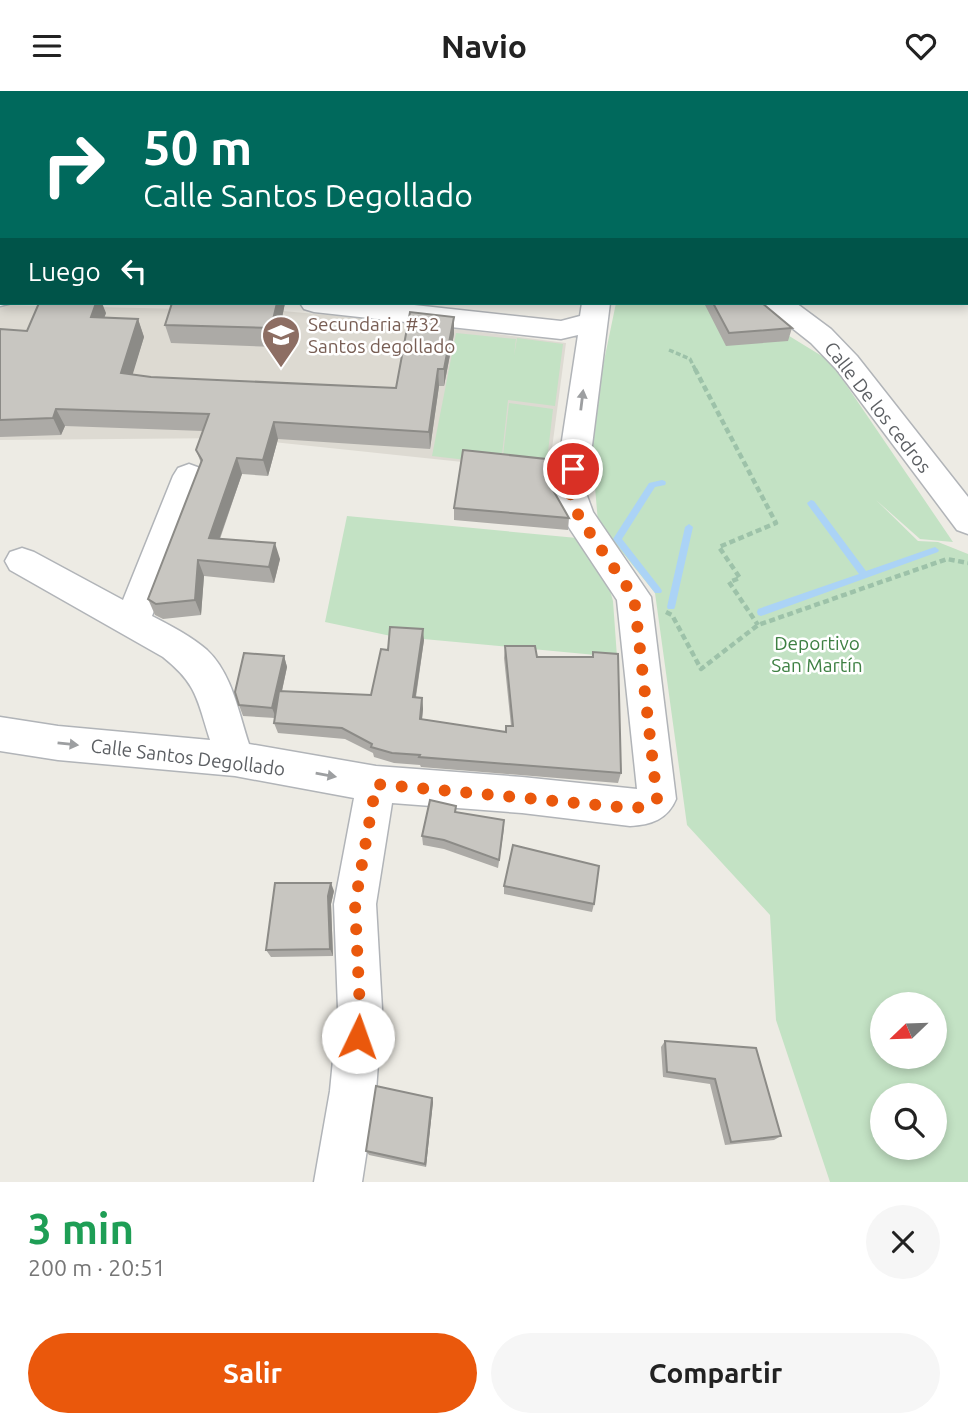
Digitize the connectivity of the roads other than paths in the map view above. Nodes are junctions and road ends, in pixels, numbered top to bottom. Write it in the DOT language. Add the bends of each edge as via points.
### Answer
graph roads {
  1 [pos="332,305"];
  2 [pos="781,305"];
  3 [pos="594,312"];
  4 [pos="189,476"];
  5 [pos="968,521"];
  6 [pos="22,561"];
  7 [pos="132,622"];
  8 [pos="0,734"];
  9 [pos="235,759"];
  10 [pos="376,784"];
  11 [pos="338,1182"];
  1 -- 3 [label="street" via="561,330"];
  2 -- 5 [label="street, Calle De los cedros" via="847,363"];
  10 -- 3 [label="street, Calle Santos Degollado, one-way" via="644,807 657,799 634,597 579,517 570,493"];
  4 -- 7 [label="street"];
  6 -- 7 [label="street"];
  7 -- 9 [label="street" via="196,662 209,679"];
  8 -- 9 [label="street, Calle Santos Degollado, one-way"];
  9 -- 10 [label="street, Calle Santos Degollado, one-way"];
  10 -- 11 [label="street" via="355,904 360,1010"];
}
